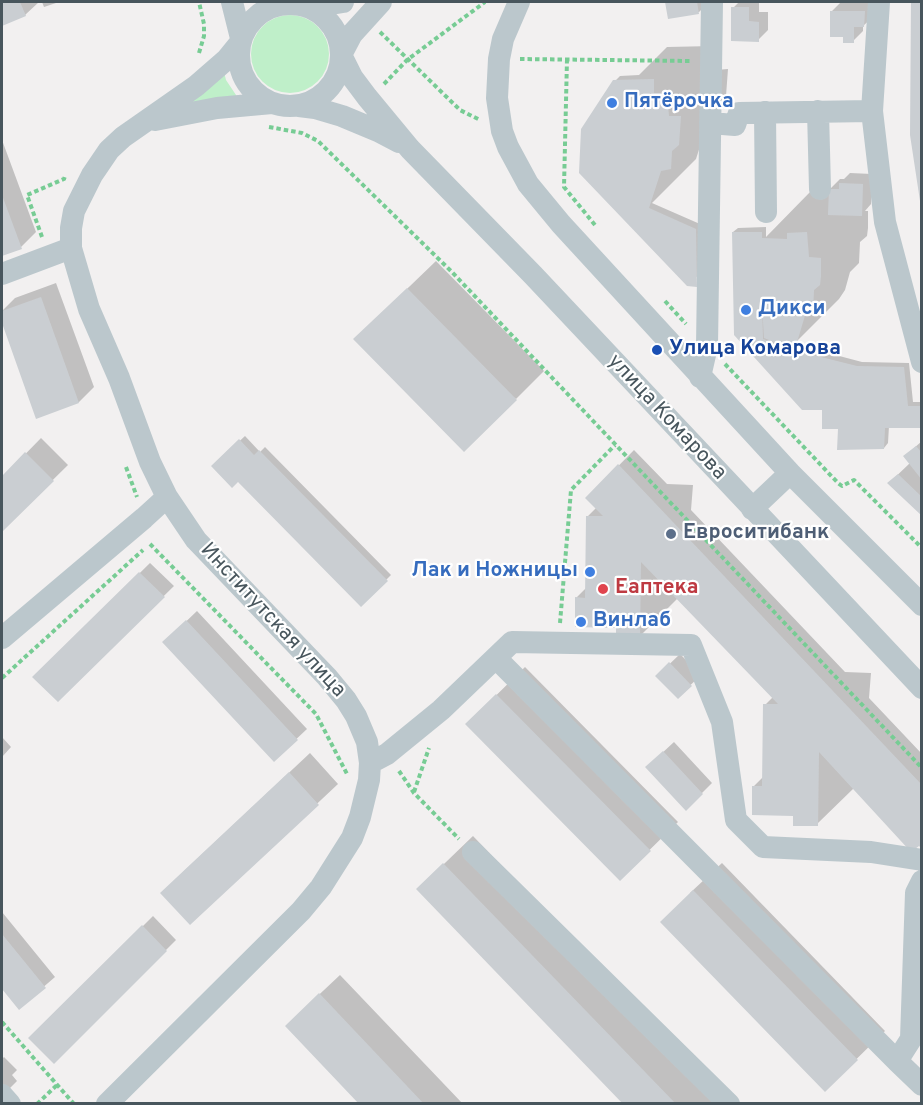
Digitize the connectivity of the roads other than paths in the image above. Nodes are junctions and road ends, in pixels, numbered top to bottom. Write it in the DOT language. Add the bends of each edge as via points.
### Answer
graph roads {
  1 [pos="232,2"];
  2 [pos="343,2"];
  3 [pos="519,2"];
  4 [pos="712,2"];
  5 [pos="879,2"];
  6 [pos="285,4"];
  7 [pos="374,9"];
  8 [pos="241,41"];
  9 [pos="341,55"];
  10 [pos="272,103"];
  11 [pos="299,106"];
  12 [pos="818,111"];
  13 [pos="872,111"];
  14 [pos="765,112"];
  15 [pos="710,123"];
  16 [pos="141,124"];
  17 [pos="410,149"];
  18 [pos="820,189"];
  19 [pos="766,212"];
  20 [pos="71,248"];
  21 [pos="2,274"];
  22 [pos="921,362"];
  23 [pos="700,377"];
  24 [pos="790,473"];
  25 [pos="167,497"];
  26 [pos="752,509"];
  27 [pos="921,605"];
  28 [pos="2,638"];
  29 [pos="496,658"];
  30 [pos="921,688"];
  31 [pos="378,759"];
  32 [pos="473,852"];
  33 [pos="921,860"];
  34 [pos="921,881"];
  35 [pos="897,1061"];
  36 [pos="921,1086"];
  37 [pos="2,1095"];
  38 [pos="10,1104"];
  39 [pos="107,1104"];
  40 [pos="729,1104"];
  1 -- 8 [label="street"];
  2 -- 6 [label="street" via="320,6"];
  3 -- 23 [label="street" via="499,58 497,98 508,147 528,184 568,233"];
  4 -- 15 [label="street"];
  5 -- 13 [label="street"];
  6 -- 8 [label="street" via="259,14 248,25"];
  6 -- 9 [label="street" via="314,10 326,19 335,30"];
  7 -- 9 [label="street" via="352,34"];
  8 -- 10 [label="street" via="238,52 245,80 254,92"];
  8 -- 16 [label="street, Институтская улица" via="196,86"];
  9 -- 11 [label="street" via="332,86"];
  9 -- 17 [label="street, улица Комарова" via="367,98"];
  10 -- 11 [label="street"];
  10 -- 16 [label="street, Институтская улица" via="217,108"];
  11 -- 17 [label="street, улица Комарова" via="342,116"];
  12 -- 13 [label="street"];
  12 -- 14 [label="street"];
  12 -- 18 [label="street"];
  13 -- 22 [label="street" via="885,222"];
  14 -- 15 [label="street" via="739,113 735,125"];
  14 -- 19 [label="street"];
  15 -- 23 [label="street" via="707,346"];
  16 -- 20 [label="street, Институтская улица" via="109,150 92,175 74,211"];
  17 -- 26 [label="street, улица Комарова"];
  20 -- 21 [label="street"];
  20 -- 25 [label="street, Институтская улица" via="89,309"];
  23 -- 24 [label="street"];
  24 -- 26 [label="street"];
  24 -- 27 [label="street"];
  25 -- 28 [label="street"];
  25 -- 31 [label="street, Институтская улица" via="196,540 346,700"];
  26 -- 30 [label="street, улица Комарова"];
  29 -- 31 [label="street" via="441,710"];
  29 -- 33 [label="street" via="512,642 691,645 722,722 736,820 763,847 871,852"];
  29 -- 35 [label="street"];
  31 -- 39 [label="street, Институтская улица" via="352,838 321,887"];
  32 -- 40 [label="street"];
  34 -- 35 [label="street" via="916,893 911,1039"];
  35 -- 36 [label="street"];
  37 -- 38 [label="street"];
}
